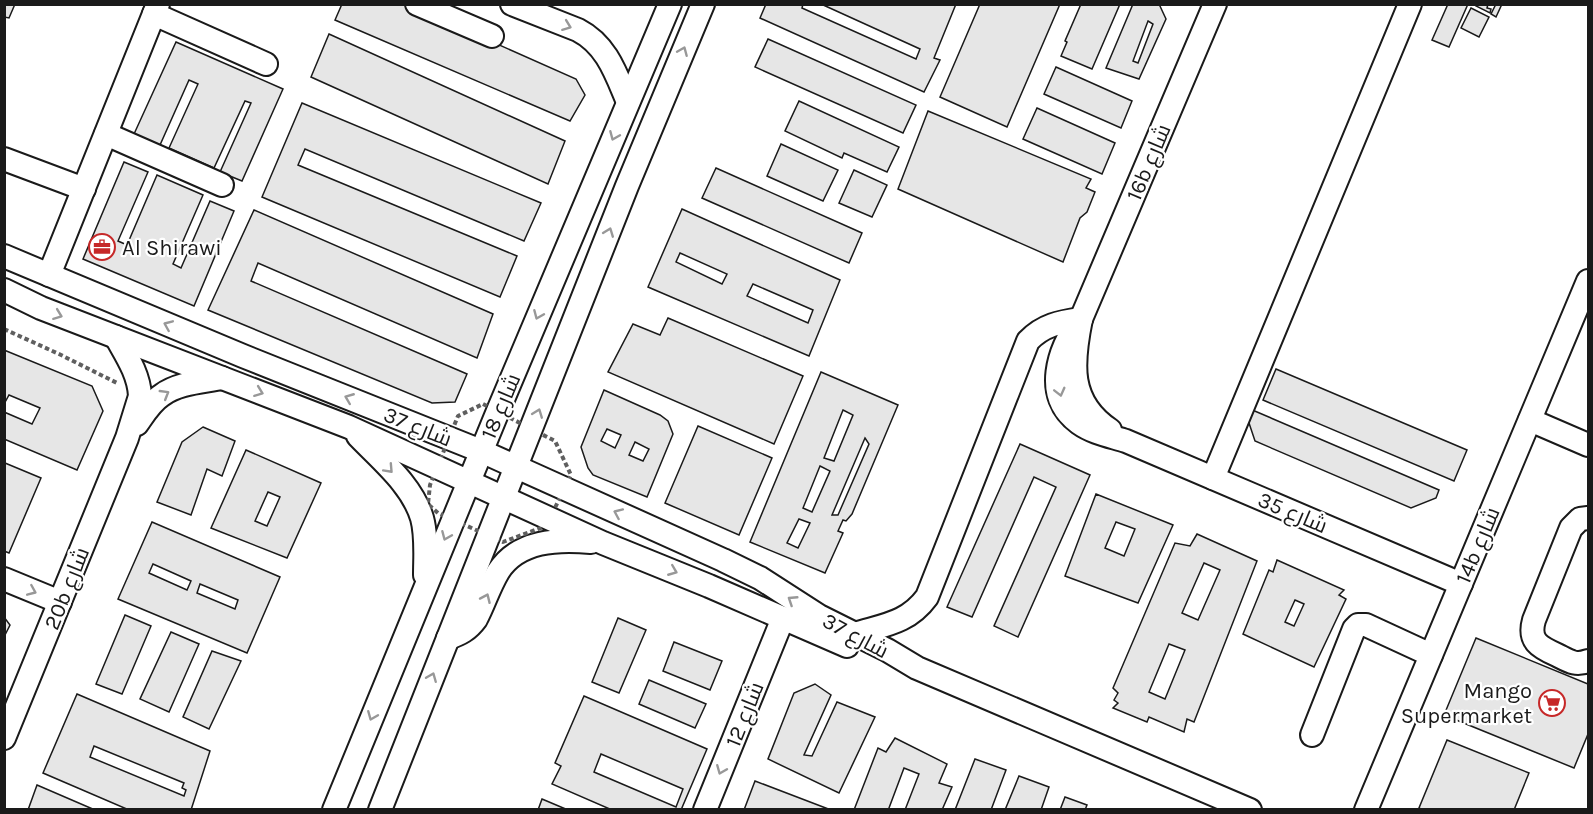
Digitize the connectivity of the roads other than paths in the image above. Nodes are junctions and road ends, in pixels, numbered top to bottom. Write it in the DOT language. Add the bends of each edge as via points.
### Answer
graph roads {
  1 [pos="512,4"];
  2 [pos="670,4"];
  3 [pos="703,4"];
  4 [pos="1215,4"];
  5 [pos="1410,4"];
  6 [pos="418,5"];
  7 [pos="156,9"];
  8 [pos="492,36"];
  9 [pos="266,64"];
  10 [pos="628,102"];
  11 [pos="106,135"];
  12 [pos="4,159"];
  13 [pos="222,184"];
  14 [pos="84,189"];
  15 [pos="4,256"];
  16 [pos="49,275"];
  17 [pos="1588,281"];
  18 [pos="4,290"];
  19 [pos="1081,319"];
  20 [pos="116,337"];
  21 [pos="224,378"];
  22 [pos="1530,420"];
  23 [pos="349,427"];
  24 [pos="127,438"];
  25 [pos="1588,445"];
  26 [pos="481,451"];
  27 [pos="516,468"];
  28 [pos="1213,478"];
  29 [pos="469,482"];
  30 [pos="504,497"];
  31 [pos="1588,518"];
  32 [pos="603,543"];
  33 [pos="4,579"];
  34 [pos="1461,584"];
  35 [pos="426,585"];
  36 [pos="60,602"];
  37 [pos="783,618"];
  38 [pos="855,634"];
  39 [pos="448,638"];
  40 [pos="1431,655"];
  41 [pos="1588,661"];
  42 [pos="916,668"];
  43 [pos="1312,735"];
  44 [pos="4,738"];
  45 [pos="334,810"];
  46 [pos="380,810"];
  47 [pos="705,810"];
  48 [pos="1250,810"];
  49 [pos="1366,810"];
  1 -- 10 [label="street, one-way" via="578,30 597,43 606,53"];
  2 -- 10 [label="street, شارع 18"];
  27 -- 3 [label="street, شارع 18, one-way"];
  4 -- 19 [label="street, 16b شارع"];
  5 -- 28 [label="street"];
  6 -- 8 [label="street"];
  7 -- 9 [label="street"];
  7 -- 11 [label="street"];
  10 -- 26 [label="street, شارع 18, one-way"];
  11 -- 13 [label="street"];
  11 -- 14 [label="street"];
  12 -- 14 [label="street"];
  14 -- 16 [label="street"];
  15 -- 16 [label="street, شارع 37"];
  26 -- 16 [label="street, شارع 37, one-way"];
  17 -- 22 [label="street, 14b شارع"];
  18 -- 20 [label="street, شارع 37, one-way"];
  19 -- 28 [label="street, شارع 35" via="1074,365 1079,395 1090,414 1126,441"];
  19 -- 38 [label="street" via="1049,325 1028,341 920,607 900,620"];
  20 -- 21 [label="street, شارع 37"];
  20 -- 24 [label="street, 20b شارع" via="136,374 140,396"];
  21 -- 23 [label="street, شارع 37, one-way"];
  24 -- 21 [label="street, 20b شارع, one-way" via="162,394"];
  22 -- 25 [label="street"];
  22 -- 34 [label="street, 14b شارع"];
  23 -- 29 [label="street, شارع 37"];
  23 -- 35 [label="street, one-way" via="406,486 415,501 422,519"];
  24 -- 36 [label="street, 20b شارع"];
  26 -- 27 [label="street, شارع 37"];
  26 -- 29 [label="street, شارع 18"];
  27 -- 30 [label="street, شارع 18"];
  38 -- 27 [label="street, شارع 37, one-way" via="743,569"];
  28 -- 34 [label="street, شارع 35"];
  29 -- 30 [label="street, شارع 37"];
  29 -- 35 [label="street, شارع 18, one-way"];
  30 -- 32 [label="street, شارع 37"];
  30 -- 39 [label="street, شارع 18"];
  31 -- 41 [label="street" via="1580,519 1571,528 1532,631 1544,649 1574,663"];
  32 -- 37 [label="street, شارع 37, one-way"];
  39 -- 32 [label="street, one-way" via="472,625 502,566 517,552 556,541"];
  33 -- 36 [label="street, one-way"];
  34 -- 40 [label="street, 14b شارع"];
  35 -- 45 [label="street, شارع 18, one-way"];
  36 -- 44 [label="street, 20b شارع"];
  37 -- 42 [label="street, شارع 37" via="870,656"];
  37 -- 47 [label="street, شارع 12, one-way"];
  38 -- 42 [label="street, شارع 37"];
  46 -- 39 [label="street, شارع 18, one-way"];
  40 -- 43 [label="street" via="1366,625 1358,625"];
  40 -- 49 [label="street, 14b شارع"];
  42 -- 48 [label="street, شارع 37"];
}
